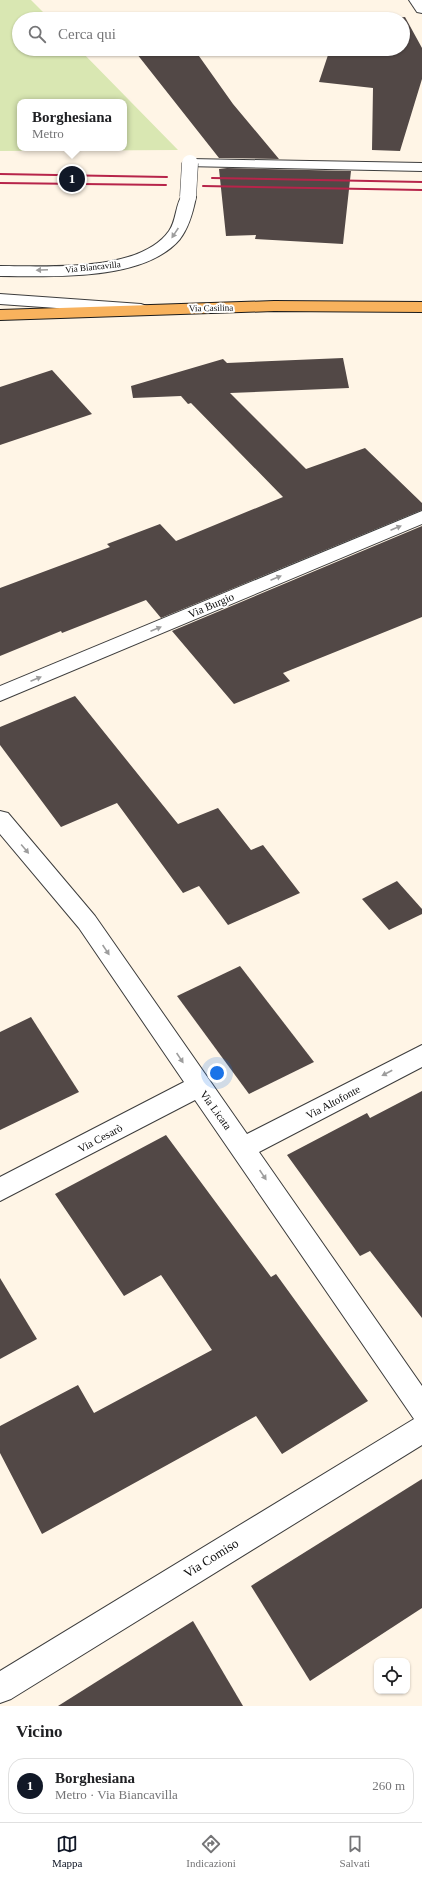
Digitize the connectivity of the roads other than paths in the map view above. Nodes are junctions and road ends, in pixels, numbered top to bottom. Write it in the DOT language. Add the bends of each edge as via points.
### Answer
graph roads {
  1 [pos="416,0"];
  2 [pos="422,9"];
  3 [pos="422,168"];
  4 [pos="0,271"];
  5 [pos="0,299"];
  6 [pos="422,307"];
  7 [pos="148,309"];
  8 [pos="0,314"];
  9 [pos="422,517"];
  10 [pos="0,694"];
  11 [pos="0,819"];
  12 [pos="422,1055"];
  13 [pos="199,1086"];
  14 [pos="244,1148"];
  15 [pos="0,1190"];
  16 [pos="422,1409"];
  17 [pos="422,1429"];
  18 [pos="0,1688"];
  1 -- 2 [label="street"];
  3 -- 4 [label="street, Via Biancavilla, one-way, bridge" via="194,159 184,218 172,239 145,257 126,263 88,268"];
  5 -- 7 [label="street"];
  6 -- 7 [label="main road, Via Casilina"];
  7 -- 8 [label="main road, Via Casilina"];
  10 -- 9 [label="street, Via Burgio, one-way"];
  11 -- 13 [label="street, Via Licata, one-way" via="87,922"];
  12 -- 14 [label="street, Via Altofonte, one-way"];
  13 -- 14 [label="street, Via Licata"];
  13 -- 15 [label="street, Via Cesarò"];
  14 -- 16 [label="street, Via Licata, one-way"];
  17 -- 18 [label="street, Via Comiso"];
}
